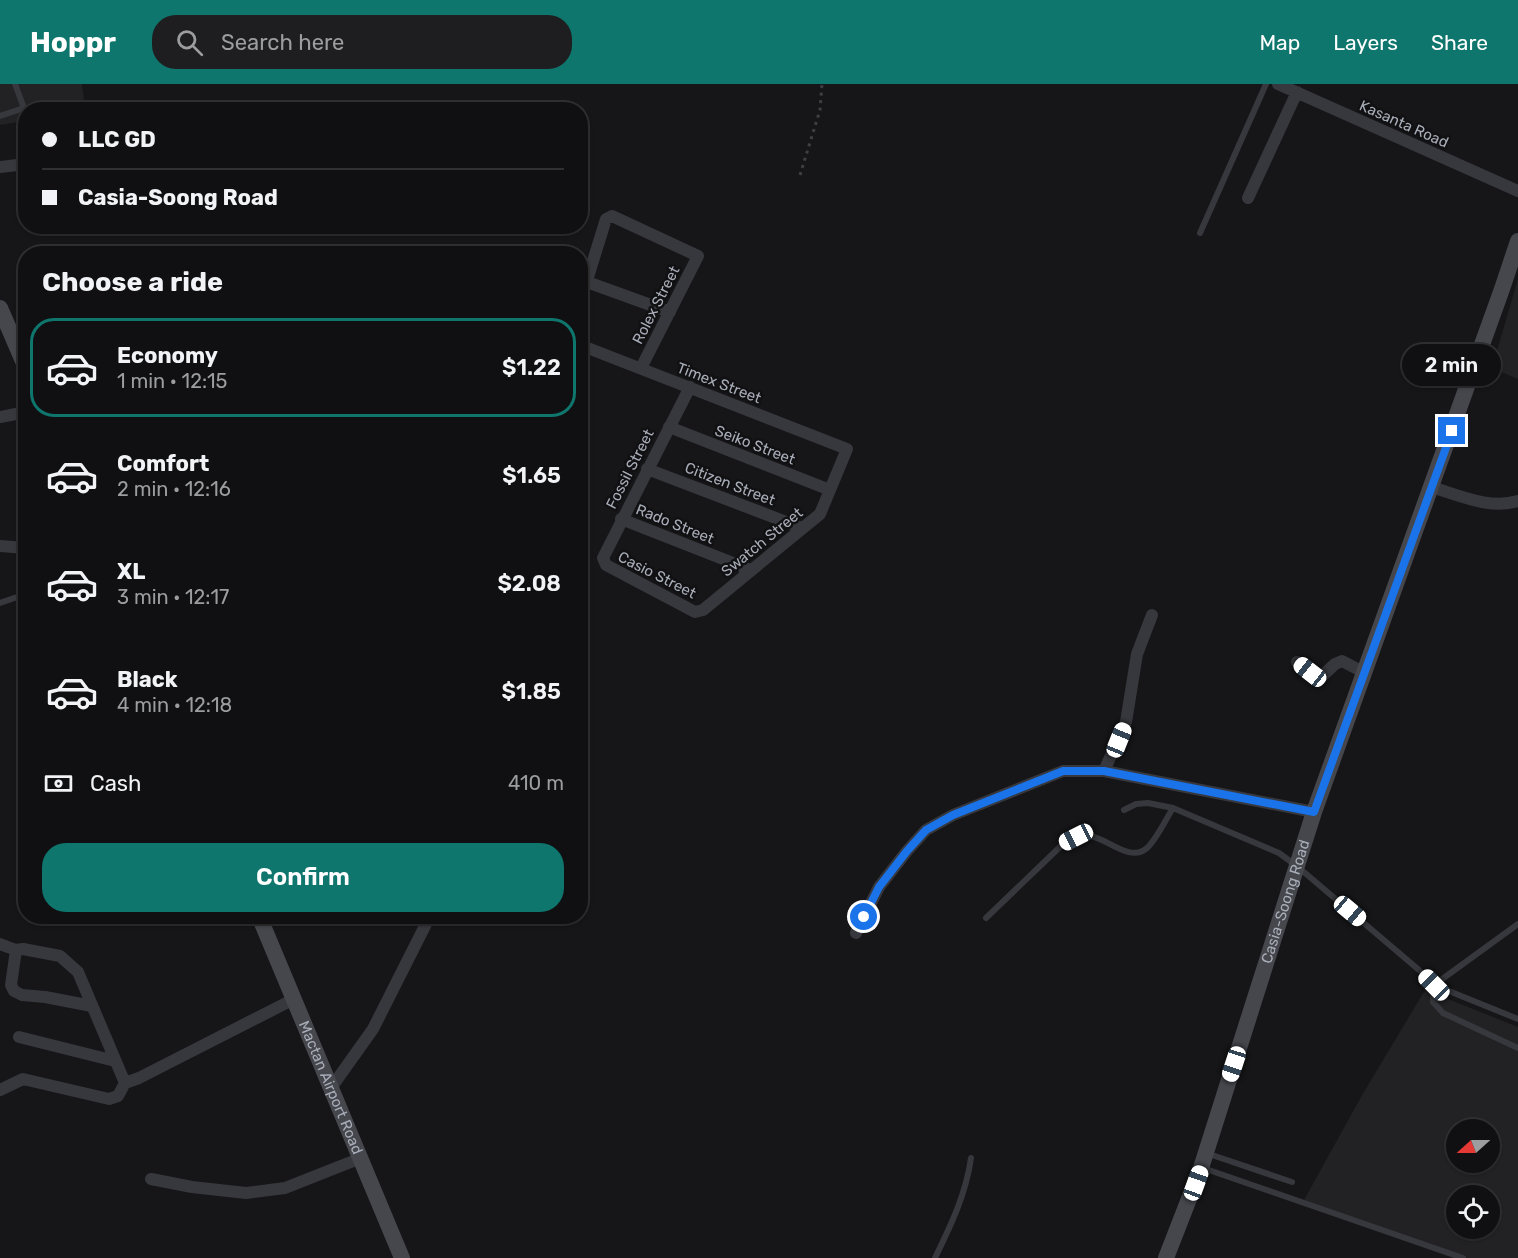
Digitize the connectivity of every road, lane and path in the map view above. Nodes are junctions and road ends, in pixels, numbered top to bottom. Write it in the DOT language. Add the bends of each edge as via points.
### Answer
graph roads {
  1 [pos="15,84"];
  2 [pos="822,84"];
  3 [pos="1266,84"];
  4 [pos="1278,84"];
  5 [pos="1297,92"];
  6 [pos="22,102"];
  7 [pos="18,110"];
  8 [pos="0,116"];
  9 [pos="18,165"];
  10 [pos="0,167"];
  11 [pos="800,175"];
  12 [pos="1518,191"];
  13 [pos="1248,198"];
  14 [pos="1200,233"];
  15 [pos="1518,241"];
  16 [pos="588,279"];
  17 [pos="588,282"];
  18 [pos="0,308"];
  19 [pos="670,312"];
  20 [pos="18,337"];
  21 [pos="588,348"];
  22 [pos="641,368"];
  23 [pos="690,387"];
  24 [pos="18,414"];
  25 [pos="0,417"];
  26 [pos="669,427"];
  27 [pos="847,449"];
  28 [pos="647,469"];
  29 [pos="1431,488"];
  30 [pos="830,490"];
  31 [pos="1518,501"];
  32 [pos="621,519"];
  33 [pos="802,528"];
  34 [pos="0,546"];
  35 [pos="18,547"];
  36 [pos="606,565"];
  37 [pos="751,570"];
  38 [pos="18,597"];
  39 [pos="0,603"];
  40 [pos="695,612"];
  41 [pos="1152,615"];
  42 [pos="1297,662"];
  43 [pos="1365,673"];
  44 [pos="1104,771"];
  45 [pos="1173,808"];
  46 [pos="1125,810"];
  47 [pos="1314,812"];
  48 [pos="1298,867"];
  49 [pos="986,918"];
  50 [pos="262,924"];
  51 [pos="426,924"];
  52 [pos="1518,924"];
  53 [pos="856,933"];
  54 [pos="0,944"];
  55 [pos="16,950"];
  56 [pos="1434,985"];
  57 [pos="294,999"];
  58 [pos="92,1005"];
  59 [pos="1518,1019"];
  60 [pos="19,1037"];
  61 [pos="1518,1048"];
  62 [pos="115,1061"];
  63 [pos="125,1083"];
  64 [pos="331,1088"];
  65 [pos="0,1090"];
  66 [pos="361,1158"];
  67 [pos="971,1158"];
  68 [pos="1203,1160"];
  69 [pos="151,1179"];
  70 [pos="1292,1182"];
  71 [pos="402,1258"];
  72 [pos="934,1258"];
  73 [pos="1166,1258"];
  74 [pos="1463,1258"];
  1 -- 6 [label="lane"];
  2 -- 11 [label="path" via="820,110"];
  3 -- 14 [label="lane"];
  4 -- 5 [label="street, Kasanta Road"];
  5 -- 12 [label="street, Kasanta Road"];
  5 -- 13 [label="street"];
  7 -- 8 [label="lane"];
  9 -- 10 [label="street"];
  15 -- 29 [label="street, Casia-Soong Road"];
  16 -- 19 [label="street, Rolex Street" via="606,219 612,216 698,256"];
  17 -- 19 [label="street"];
  18 -- 20 [label="street"];
  19 -- 22 [label="street, Rolex Street"];
  21 -- 22 [label="street, Timex Street"];
  22 -- 23 [label="street, Timex Street"];
  23 -- 26 [label="street, Fossil Street"];
  23 -- 27 [label="street, Timex Street"];
  24 -- 25 [label="street"];
  26 -- 28 [label="street, Fossil Street"];
  26 -- 30 [label="street, Seiko Street"];
  27 -- 30 [label="street, Swatch Street"];
  28 -- 32 [label="street, Fossil Street"];
  28 -- 33 [label="street, Citizen Street"];
  29 -- 31 [label="street" via="1491,504"];
  29 -- 43 [label="street, Casia-Soong Road"];
  30 -- 33 [label="street, Swatch Street" via="820,514"];
  32 -- 36 [label="street, Fossil Street" via="603,558"];
  32 -- 37 [label="street, Rado Street"];
  33 -- 37 [label="street, Swatch Street"];
  34 -- 35 [label="street"];
  36 -- 40 [label="street, Casio Street"];
  37 -- 40 [label="street, Swatch Street" via="703,610"];
  38 -- 39 [label="lane"];
  41 -- 44 [label="street" via="1137,654 1126,722"];
  42 -- 43 [label="street" via="1321,677 1341,661"];
  43 -- 47 [label="street, Casia-Soong Road"];
  44 -- 47 [label="street"];
  44 -- 53 [label="street" via="1063,771 953,815 926,830 879,887"];
  45 -- 46 [label="lane" via="1148,803"];
  45 -- 48 [label="lane" via="1279,853"];
  45 -- 49 [label="lane" via="1148,848 1141,852 1133,853 1090,836 1076,837 1063,844"];
  47 -- 48 [label="street, Casia-Soong Road"];
  48 -- 56 [label="lane"];
  48 -- 68 [label="street, Casia-Soong Road"];
  50 -- 57 [label="street, Mactan Airport Road"];
  51 -- 64 [label="street" via="373,1029"];
  52 -- 56 [label="lane"];
  54 -- 55 [label="street"];
  55 -- 58 [label="street" via="35,950 68,961 78,972"];
  55 -- 58 [label="street" via="11,985 14,991"];
  56 -- 59 [label="lane"];
  56 -- 61 [label="lane" via="1433,1002 1438,1010"];
  57 -- 63 [label="street"];
  57 -- 64 [label="street, Mactan Airport Road"];
  58 -- 62 [label="street"];
  60 -- 62 [label="street"];
  62 -- 63 [label="street"];
  63 -- 65 [label="street" via="118,1096 109,1099 23,1079"];
  64 -- 66 [label="street, Mactan Airport Road"];
  66 -- 69 [label="street" via="285,1188 246,1193"];
  66 -- 71 [label="street, Mactan Airport Road"];
  67 -- 72 [label="lane" via="968,1181"];
  68 -- 70 [label="lane"];
  68 -- 73 [label="street, Casia-Soong Road"];
  68 -- 74 [label="lane"];
}
